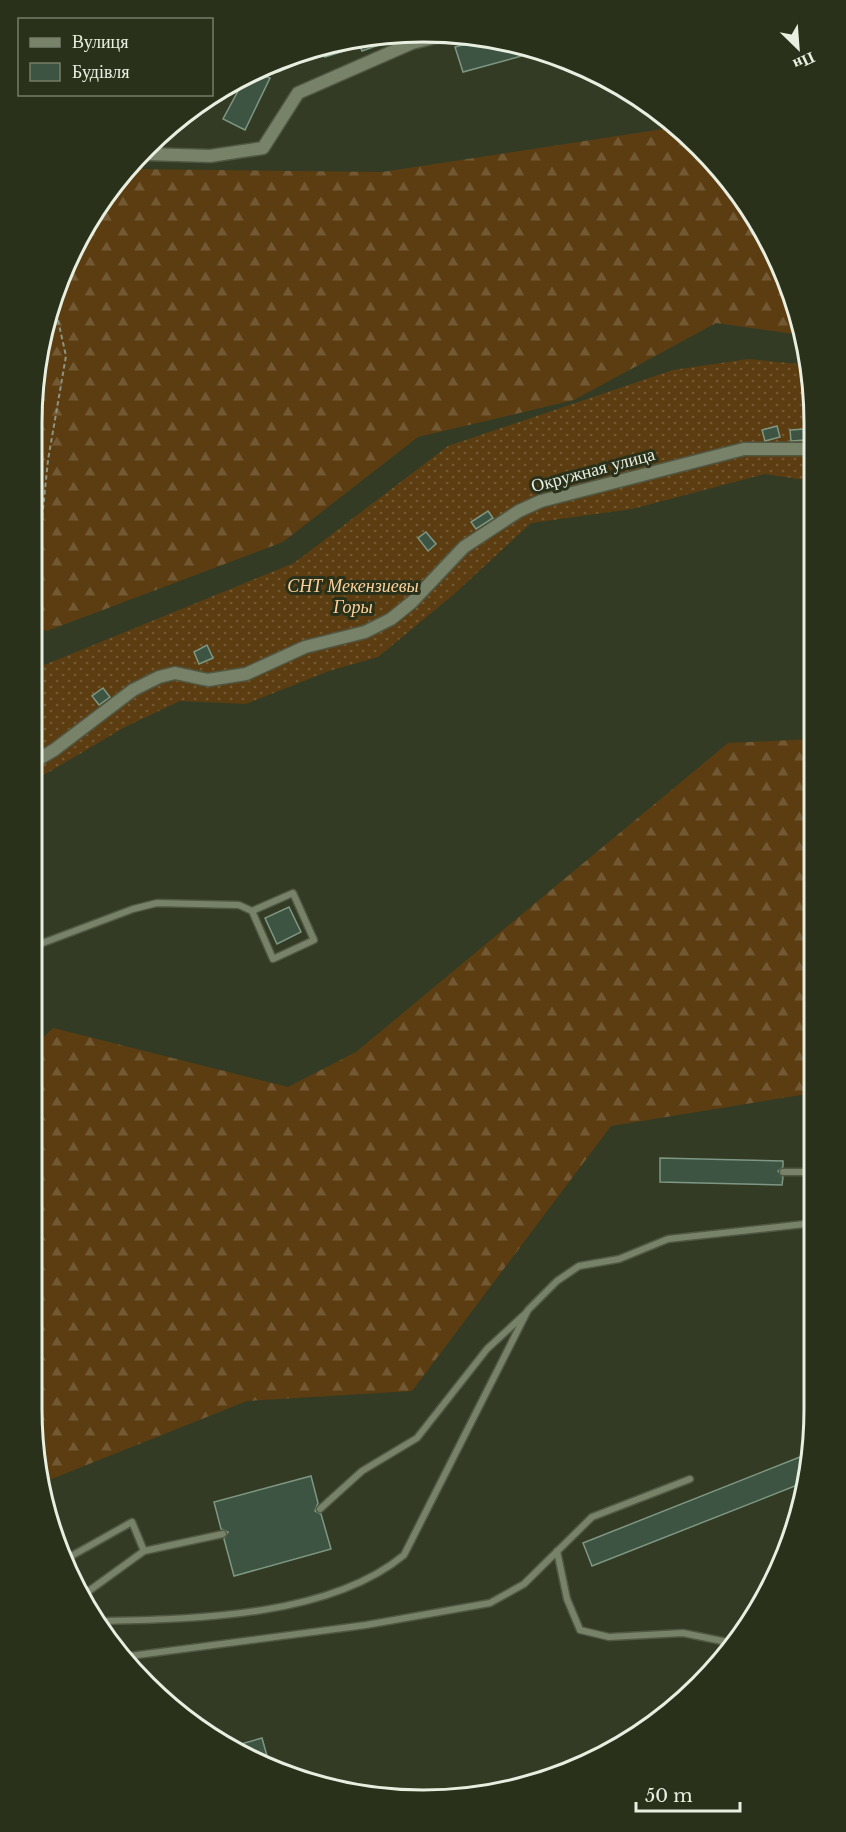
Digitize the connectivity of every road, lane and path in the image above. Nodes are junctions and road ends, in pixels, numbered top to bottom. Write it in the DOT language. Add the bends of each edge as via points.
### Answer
graph roads {
  1 [pos="415,42"];
  2 [pos="154,154"];
  3 [pos="57,317"];
  4 [pos="804,449"];
  5 [pos="42,519"];
  6 [pos="42,757"];
  7 [pos="252,911"];
  8 [pos="42,943"];
  9 [pos="783,1172"];
  10 [pos="804,1172"];
  11 [pos="804,1224"];
  12 [pos="528,1310"];
  13 [pos="690,1479"];
  14 [pos="320,1509"];
  15 [pos="223,1534"];
  16 [pos="144,1551"];
  17 [pos="557,1551"];
  18 [pos="71,1556"];
  19 [pos="88,1591"];
  20 [pos="106,1621"];
  21 [pos="725,1641"];
  22 [pos="133,1656"];
  1 -- 2 [label="street" via="298,93 263,148 210,156"];
  3 -- 5 [label="path" via="66,356"];
  4 -- 6 [label="street, Окружная улица" via="744,449 541,501 464,547 391,619 365,632 304,647 246,674 208,680 175,673 159,676"];
  7 -- 7 [label="lane" via="293,893 314,940 273,959"];
  7 -- 8 [label="lane" via="239,905 157,903"];
  9 -- 10 [label="lane"];
  11 -- 12 [label="lane" via="668,1239 619,1259 579,1266 557,1281"];
  12 -- 14 [label="lane" via="487,1349 417,1438 362,1471"];
  12 -- 20 [label="lane" via="404,1555 381,1574 269,1609 201,1619"];
  13 -- 17 [label="lane" via="592,1517"];
  15 -- 16 [label="lane"];
  16 -- 18 [label="lane" via="132,1522"];
  16 -- 19 [label="lane"];
  17 -- 21 [label="lane" via="567,1599 580,1630 609,1637 683,1633"];
  17 -- 22 [label="lane" via="524,1584 490,1603 366,1625"];
}
